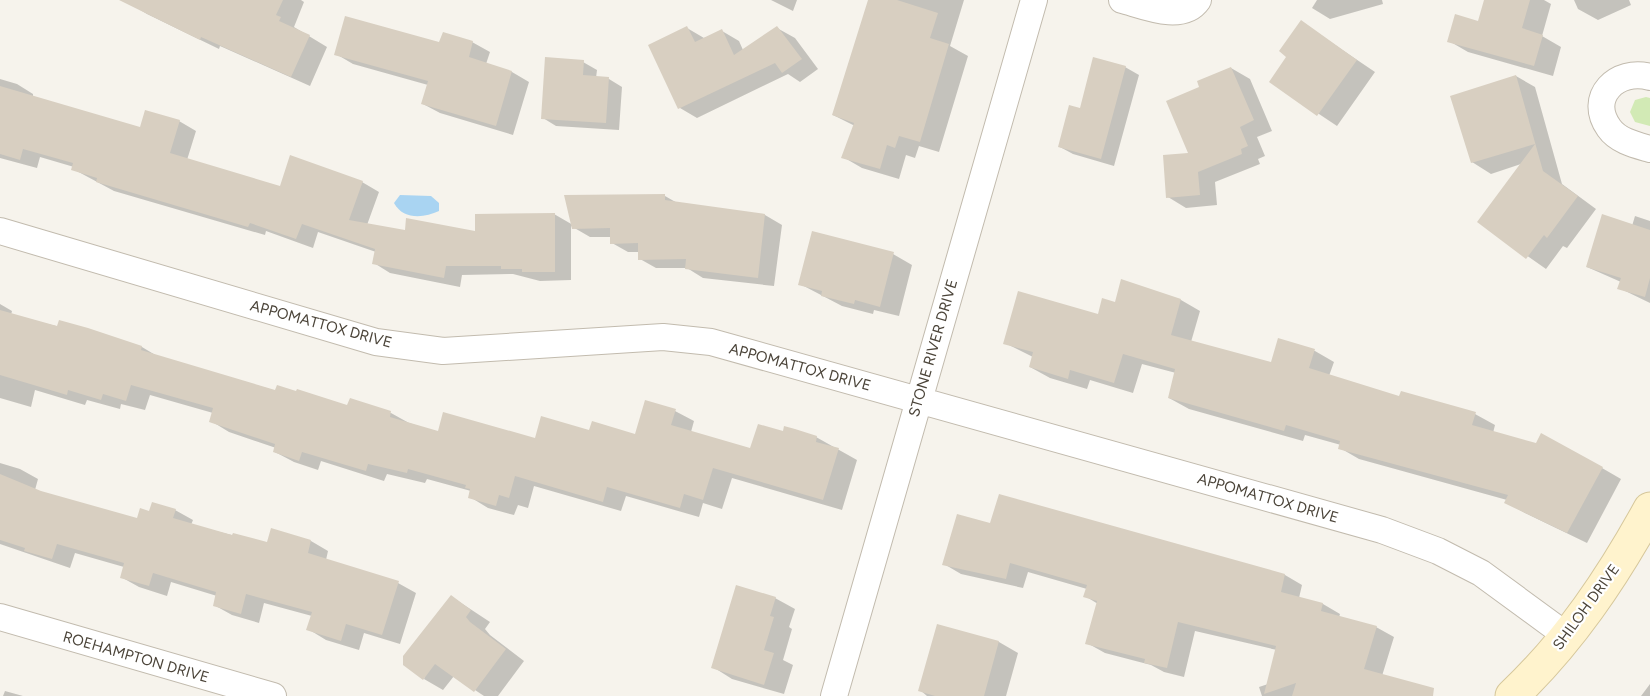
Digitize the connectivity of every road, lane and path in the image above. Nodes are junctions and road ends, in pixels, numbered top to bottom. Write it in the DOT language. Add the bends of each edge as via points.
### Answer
graph roads {
  1 [pos="1034,0"];
  2 [pos="1122,0"];
  3 [pos="1198,0"];
  4 [pos="1650,77"];
  5 [pos="1650,149"];
  6 [pos="0,231"];
  7 [pos="918,399"];
  8 [pos="1650,510"];
  9 [pos="0,617"];
  10 [pos="1568,636"];
  11 [pos="273,696"];
  12 [pos="834,696"];
  13 [pos="1512,696"];
  1 -- 7 [label="street, STONE RIVER DRIVE"];
  2 -- 3 [label="street" via="1164,11 1179,10"];
  4 -- 5 [label="street" via="1630,74 1618,79 1608,86 1603,101 1609,128 1631,144"];
  6 -- 7 [label="street, APPOMATTOX DRIVE" via="376,342 443,351 663,337 711,342"];
  7 -- 10 [label="street, APPOMATTOX DRIVE" via="1382,530 1438,551 1481,573"];
  7 -- 12 [label="street, STONE RIVER DRIVE"];
  8 -- 10 [label="street, SHILOH DRIVE" via="1602,590"];
  9 -- 11 [label="street, ROEHAMPTON DRIVE"];
  10 -- 13 [label="street, SHILOH DRIVE"];
}
